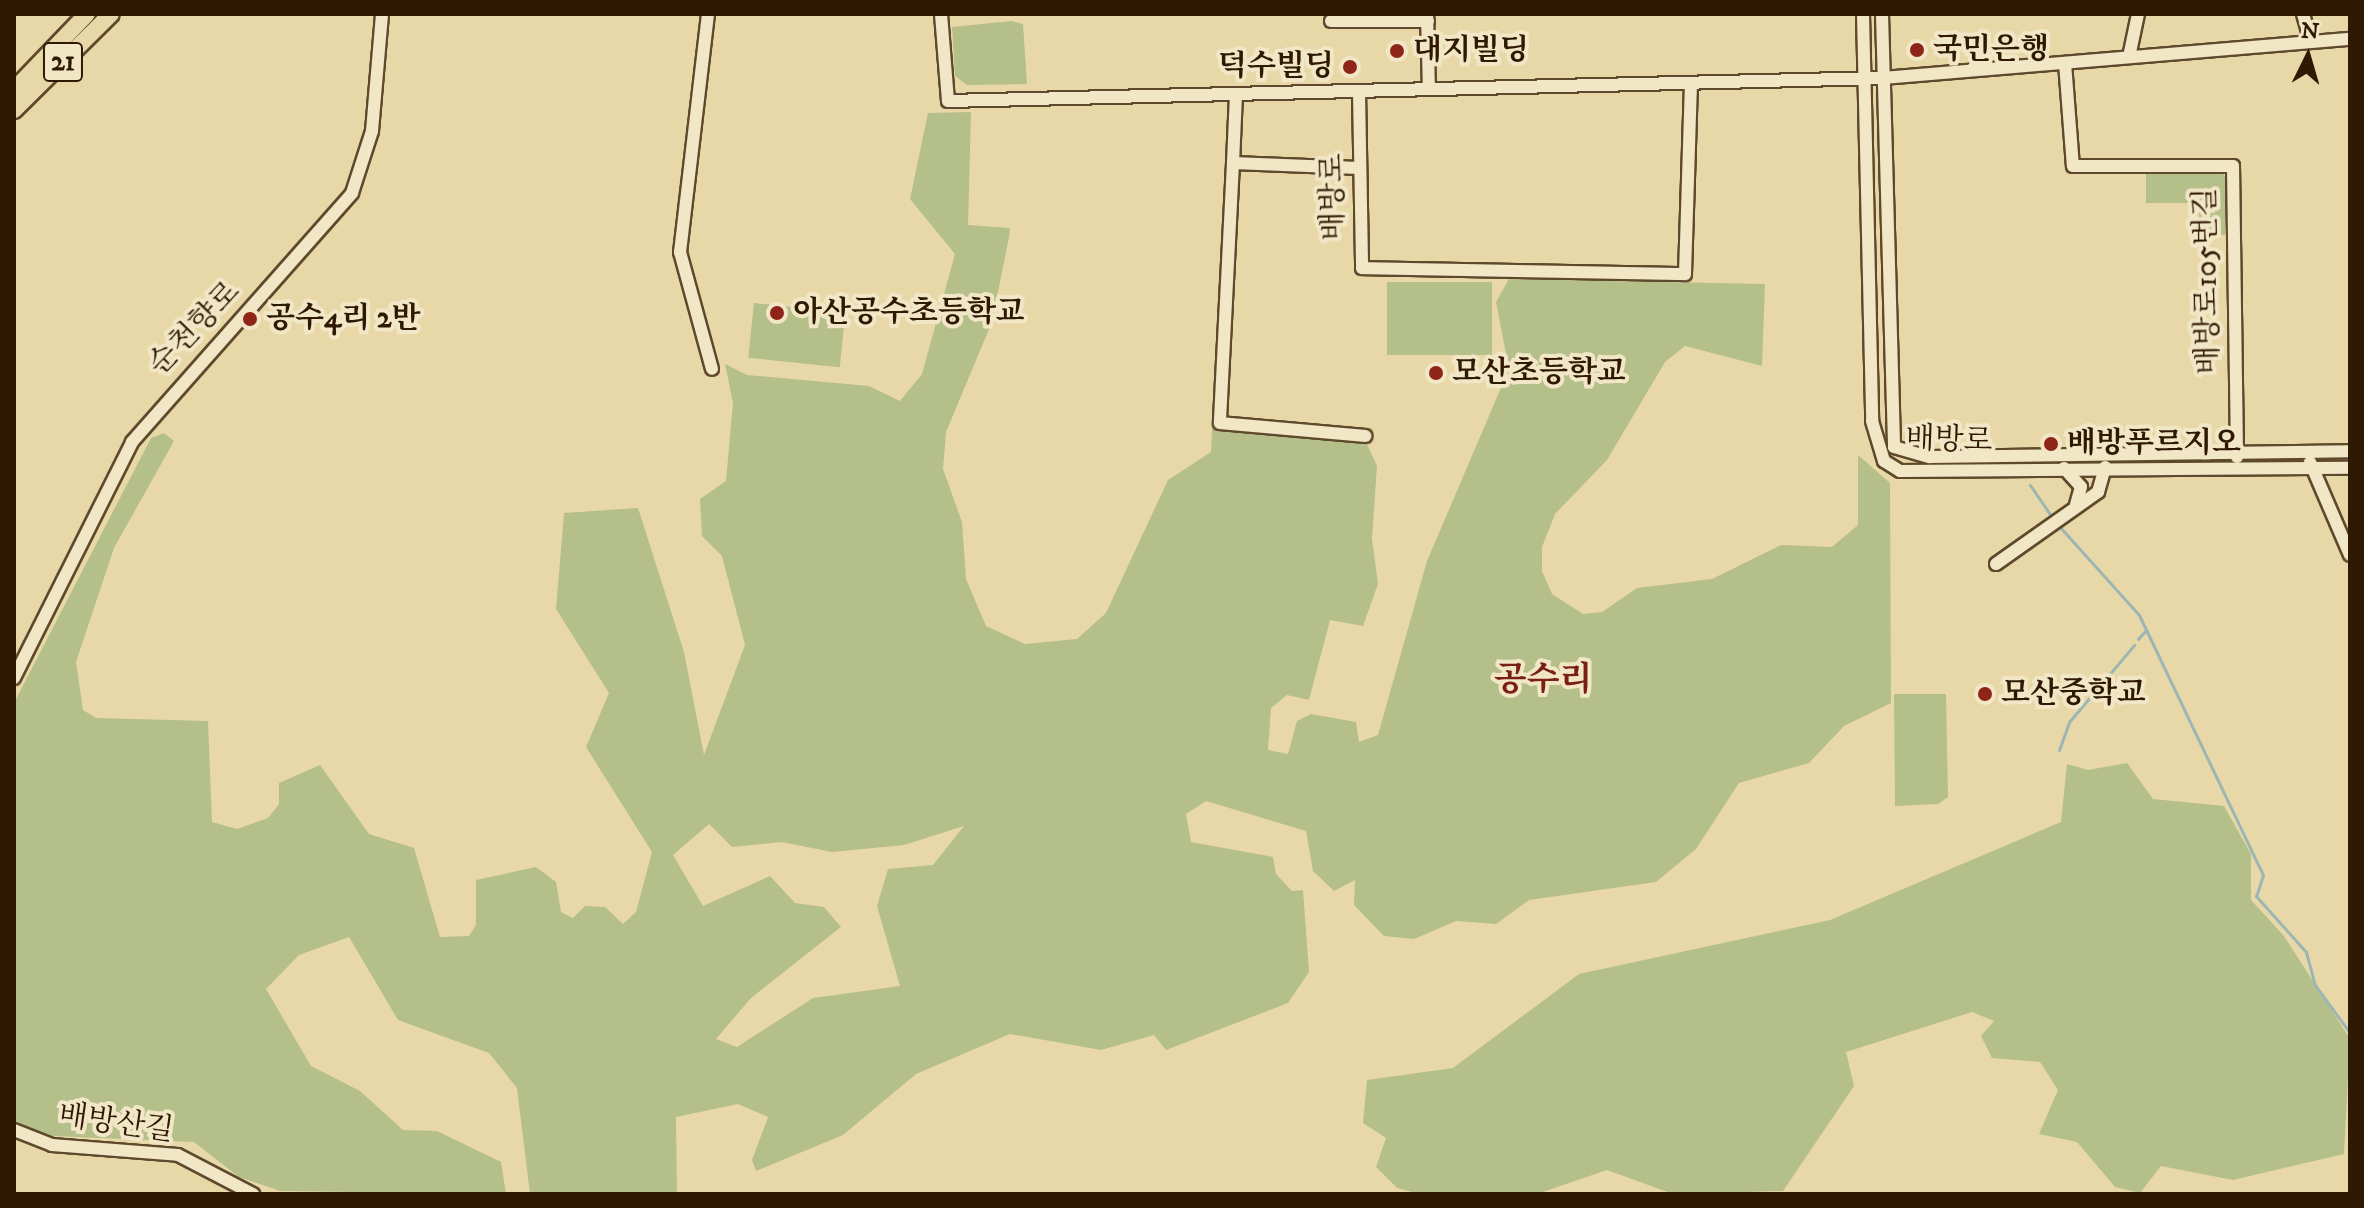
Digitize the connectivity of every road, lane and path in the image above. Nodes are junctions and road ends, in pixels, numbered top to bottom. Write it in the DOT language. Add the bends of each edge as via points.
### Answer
graph roads {
  1 [pos="87,14"];
  2 [pos="111,14"];
  3 [pos="382,14"];
  4 [pos="708,14"];
  5 [pos="941,14"];
  6 [pos="1863,14"];
  7 [pos="1882,14"];
  8 [pos="2138,14"];
  9 [pos="2303,14"];
  10 [pos="1428,17"];
  11 [pos="1331,21"];
  12 [pos="2350,39"];
  13 [pos="2311,42"];
  14 [pos="2129,57"];
  15 [pos="2065,63"];
  16 [pos="1883,78"];
  17 [pos="1864,79"];
  18 [pos="1691,83"];
  19 [pos="1429,89"];
  20 [pos="14,90"];
  21 [pos="1359,91"];
  22 [pos="1236,94"];
  23 [pos="14,110"];
  24 [pos="1233,163"];
  25 [pos="1359,168"];
  26 [pos="712,369"];
  27 [pos="1365,436"];
  28 [pos="2236,450"];
  29 [pos="2309,451"];
  30 [pos="2350,451"];
  31 [pos="2105,467"];
  32 [pos="2064,468"];
  33 [pos="2237,468"];
  34 [pos="2311,468"];
  35 [pos="2350,468"];
  36 [pos="2075,506"];
  37 [pos="2350,555"];
  38 [pos="1996,564"];
  39 [pos="14,678"];
  40 [pos="14,1130"];
  41 [pos="253,1194"];
  1 -- 20 [label="highway, 21"];
  2 -- 23 [label="highway, 21"];
  3 -- 39 [label="street, 순천향로" via="372,131 352,193 132,442"];
  4 -- 26 [label="street" via="680,252"];
  5 -- 22 [label="street" via="948,101"];
  6 -- 17 [label="street, 배방로"];
  7 -- 16 [label="street, 배방로"];
  8 -- 14 [label="street"];
  9 -- 13 [label="street"];
  10 -- 11 [label="street"];
  10 -- 19 [label="street"];
  12 -- 13 [label="street"];
  13 -- 14 [label="street"];
  14 -- 15 [label="street"];
  15 -- 16 [label="street"];
  15 -- 28 [label="street, 배방로105번길" via="2073,166 2233,166"];
  16 -- 17 [label="street"];
  16 -- 28 [label="street, 배방로" via="1888,429 1894,447 1930,457"];
  17 -- 18 [label="street"];
  17 -- 32 [label="street, 배방로" via="1874,443 1900,471"];
  18 -- 19 [label="street"];
  18 -- 25 [label="street, 배방로" via="1685,274 1362,268"];
  19 -- 21 [label="street"];
  21 -- 22 [label="street"];
  21 -- 25 [label="street, 배방로"];
  22 -- 24 [label="street"];
  24 -- 25 [label="street"];
  24 -- 27 [label="street" via="1220,423"];
  28 -- 29 [label="street, 배방로"];
  28 -- 33 [label="street, 배방로105번길"];
  29 -- 30 [label="street, 배방로"];
  29 -- 34 [label="street"];
  31 -- 32 [label="street, 배방로"];
  31 -- 33 [label="street, 배방로"];
  31 -- 36 [label="street" via="2098,492"];
  32 -- 36 [label="street" via="2081,487"];
  33 -- 34 [label="street, 배방로"];
  34 -- 35 [label="street, 배방로"];
  34 -- 37 [label="street" via="2332,500"];
  36 -- 38 [label="street"];
  40 -- 41 [label="street, 배방산길" via="52,1145 178,1155"];
}
